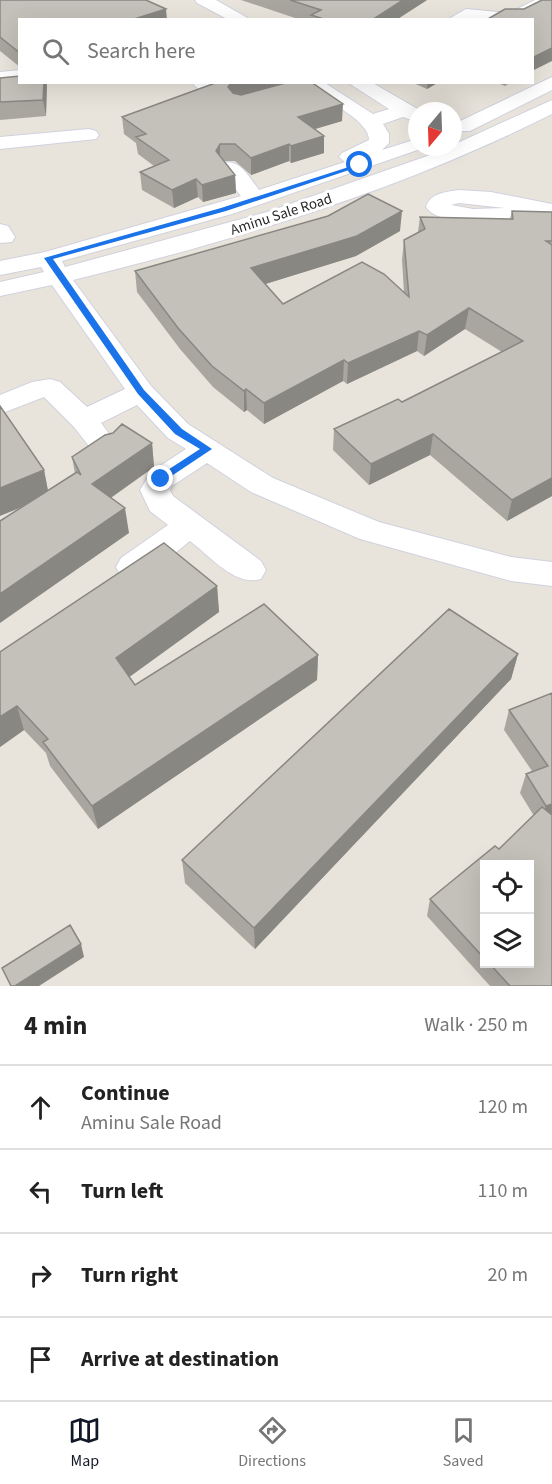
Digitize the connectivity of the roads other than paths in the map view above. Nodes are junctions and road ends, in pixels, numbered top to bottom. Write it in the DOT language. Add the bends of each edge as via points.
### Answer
graph roads {
  1 [pos="203,0"];
  2 [pos="548,0"];
  3 [pos="239,18"];
  4 [pos="459,18"];
  5 [pos="511,18"];
  6 [pos="511,18"];
  7 [pos="18,75"];
  8 [pos="0,78"];
  9 [pos="552,83"];
  10 [pos="359,84"];
  11 [pos="262,98"];
  12 [pos="552,106"];
  13 [pos="408,112"];
  14 [pos="408,115"];
  15 [pos="371,121"];
  16 [pos="462,128"];
  17 [pos="89,135"];
  18 [pos="463,141"];
  19 [pos="0,142"];
  20 [pos="408,148"];
  21 [pos="229,167"];
  22 [pos="225,191"];
  23 [pos="251,192"];
  24 [pos="0,267"];
  25 [pos="54,268"];
  26 [pos="0,289"];
  27 [pos="141,392"];
  28 [pos="0,405"];
  29 [pos="84,420"];
  30 [pos="106,448"];
  31 [pos="207,449"];
  32 [pos="190,525"];
  33 [pos="250,570"];
  34 [pos="552,574"];
  35 [pos="105,586"];
  1 -- 3 [label="street"];
  2 -- 6 [label="street"];
  4 -- 5 [label="street" via="466,14"];
  7 -- 8 [label="street"];
  9 -- 16 [label="street"];
  10 -- 13 [label="street"];
  11 -- 15 [label="street" via="306,86 318,87"];
  12 -- 18 [label="street, Aminu Sale Road"];
  14 -- 15 [label="street"];
  15 -- 23 [label="street" via="379,134 379,143 364,152"];
  17 -- 19 [label="street"];
  18 -- 25 [label="street, Aminu Sale Road" via="303,209 185,244"];
  20 -- 23 [label="street, Aminu Sale Road"];
  21 -- 23 [label="street"];
  22 -- 23 [label="street"];
  23 -- 25 [label="street, Aminu Sale Road"];
  24 -- 25 [label="street, Aminu Sale Road"];
  25 -- 26 [label="street, Aminu Sale Road"];
  25 -- 27 [label="street"];
  27 -- 29 [label="street"];
  27 -- 31 [label="street" via="178,431"];
  28 -- 29 [label="street" via="50,388"];
  29 -- 30 [label="street"];
  31 -- 32 [label="street" via="161,479 155,490 161,503"];
  31 -- 34 [label="street" via="262,485 371,531 511,568"];
  32 -- 33 [label="street"];
  32 -- 35 [label="street"];
}
